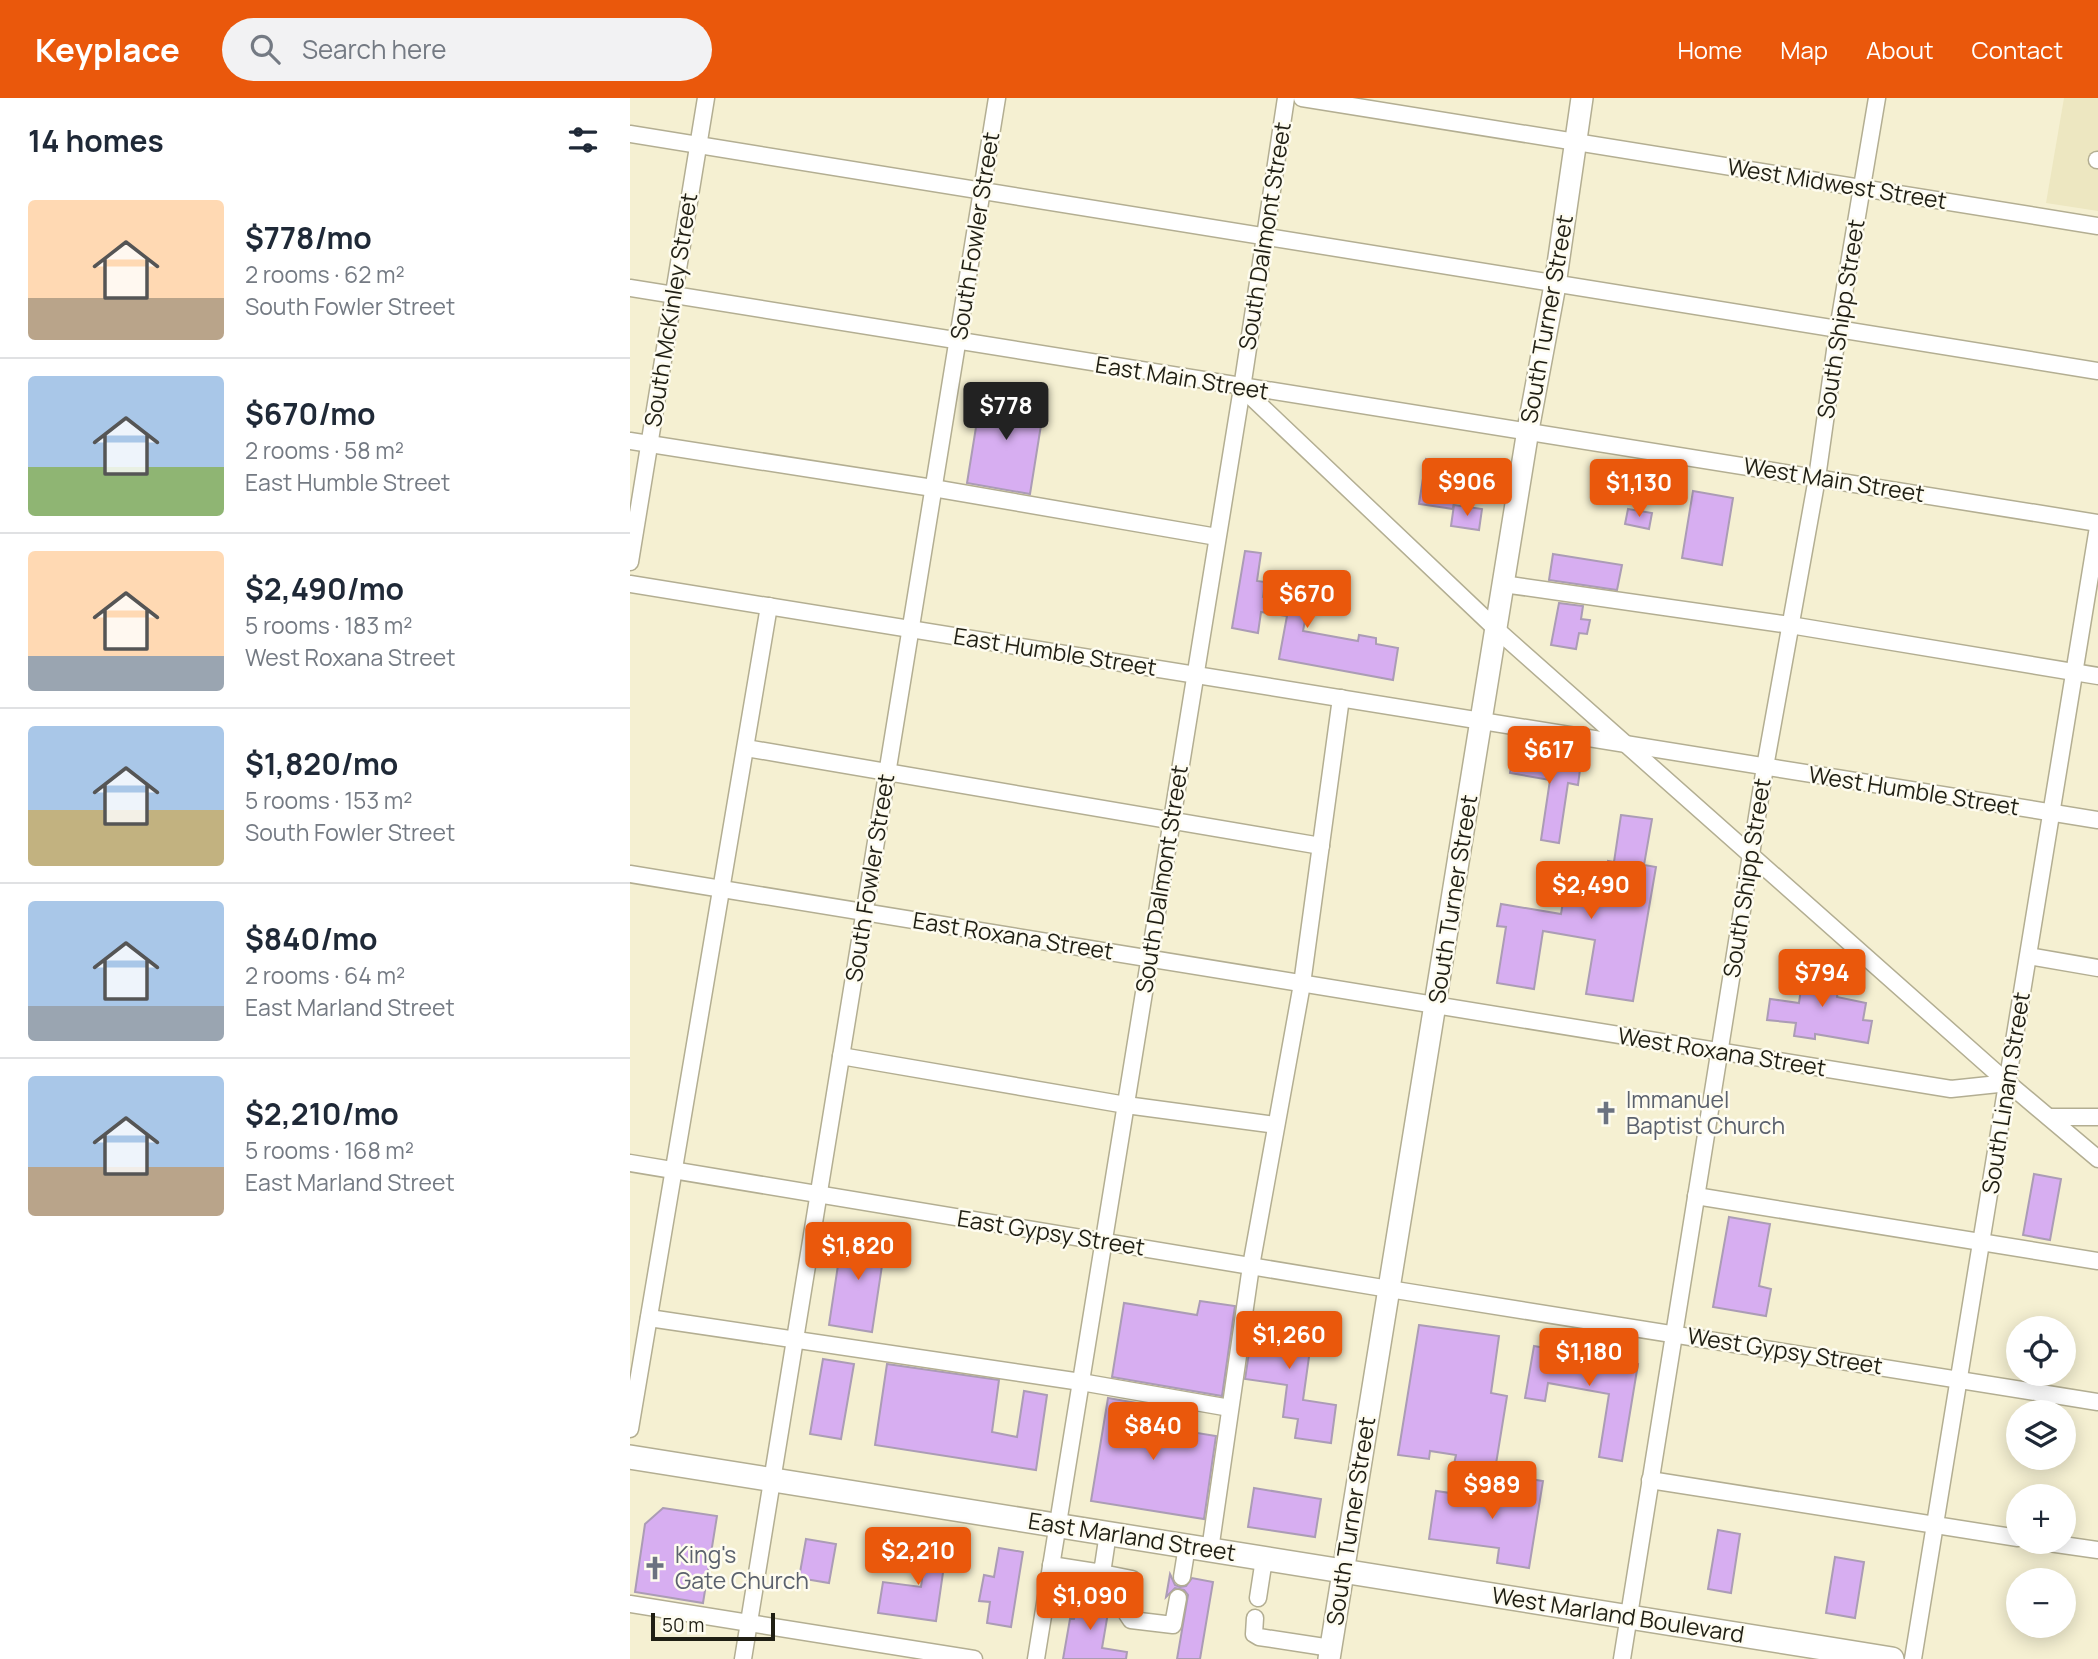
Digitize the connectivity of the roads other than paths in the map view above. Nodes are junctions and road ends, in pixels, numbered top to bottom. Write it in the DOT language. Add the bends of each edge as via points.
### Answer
graph roads {
  1 [pos="705,98"];
  2 [pos="997,98"];
  3 [pos="1286,98"];
  4 [pos="1302,98"];
  5 [pos="1582,98"];
  6 [pos="1877,98"];
  7 [pos="630,134"];
  8 [pos="1575,142"];
  9 [pos="698,145"];
  10 [pos="1861,188"];
  11 [pos="982,192"];
  12 [pos="2098,226"];
  13 [pos="1265,237"];
  14 [pos="1555,285"];
  15 [pos="630,288"];
  16 [pos="674,295"];
  17 [pos="1838,329"];
  18 [pos="958,342"];
  19 [pos="2098,371"];
  20 [pos="1242,388"];
  21 [pos="1528,430"];
  22 [pos="630,441"];
  23 [pos="650,444"];
  24 [pos="1817,478"];
  25 [pos="933,488"];
  26 [pos="2098,525"];
  27 [pos="1217,537"];
  28 [pos="630,562"];
  29 [pos="630,584"];
  30 [pos="1503,584"];
  31 [pos="769,606"];
  32 [pos="1790,625"];
  33 [pos="910,629"];
  34 [pos="1496,629"];
  35 [pos="2074,673"];
  36 [pos="1194,674"];
  37 [pos="2098,677"];
  38 [pos="1340,698"];
  39 [pos="1481,720"];
  40 [pos="1626,744"];
  41 [pos="746,748"];
  42 [pos="1765,766"];
  43 [pos="887,771"];
  44 [pos="2052,813"];
  45 [pos="1171,819"];
  46 [pos="2098,821"];
  47 [pos="1321,846"];
  48 [pos="1751,853"];
  49 [pos="630,874"];
  50 [pos="720,889"];
  51 [pos="864,912"];
  52 [pos="2028,956"];
  53 [pos="1149,958"];
  54 [pos="2098,968"];
  55 [pos="1302,984"];
  56 [pos="1436,1006"];
  57 [pos="1719,1052"];
  58 [pos="841,1056"];
  59 [pos="2008,1083"];
  60 [pos="1126,1105"];
  61 [pos="2049,1117"];
  62 [pos="2098,1117"];
  63 [pos="1276,1125"];
  64 [pos="2098,1159"];
  65 [pos="630,1163"];
  66 [pos="675,1171"];
  67 [pos="819,1195"];
  68 [pos="1696,1196"];
  69 [pos="1104,1242"];
  70 [pos="1982,1242"];
  71 [pos="2098,1261"];
  72 [pos="1251,1266"];
  73 [pos="1389,1289"];
  74 [pos="649,1318"];
  75 [pos="1674,1333"];
  76 [pos="795,1341"];
  77 [pos="1959,1380"];
  78 [pos="1081,1382"];
  79 [pos="2098,1402"];
  80 [pos="1230,1408"];
  81 [pos="630,1429"];
  82 [pos="630,1457"];
  83 [pos="772,1480"];
  84 [pos="1650,1480"];
  85 [pos="1058,1525"];
  86 [pos="1935,1525"];
  87 [pos="1108,1533"];
  88 [pos="2006,1536"];
  89 [pos="2076,1547"];
  90 [pos="1198,1548"];
  91 [pos="2098,1550"];
  92 [pos="1264,1559"];
  93 [pos="1051,1565"];
  94 [pos="1343,1572"];
  95 [pos="1102,1573"];
  96 [pos="1182,1577"];
  97 [pos="1178,1598"];
  98 [pos="1258,1598"];
  99 [pos="630,1604"];
  100 [pos="1628,1617"];
  101 [pos="1255,1618"];
  102 [pos="749,1623"];
  103 [pos="1330,1654"];
  104 [pos="743,1659"];
  105 [pos="974,1659"];
  106 [pos="1036,1659"];
  107 [pos="1622,1659"];
  108 [pos="1892,1659"];
  109 [pos="1913,1659"];
  1 -- 9 [label="street, South McKinley Street"];
  2 -- 11 [label="street, South Fowler Street"];
  3 -- 13 [label="street, South Dalmont Street"];
  4 -- 8 [label="street, West Midwest Street"];
  5 -- 8 [label="main road, South Turner Street"];
  6 -- 10 [label="street, South Shipp Street"];
  7 -- 9 [label="street"];
  8 -- 10 [label="street, West Midwest Street"];
  8 -- 14 [label="main road, South Turner Street"];
  9 -- 11 [label="street"];
  9 -- 16 [label="street, South McKinley Street"];
  10 -- 12 [label="street, West Midwest Street"];
  10 -- 17 [label="street, South Shipp Street"];
  11 -- 13 [label="street"];
  11 -- 18 [label="street, South Fowler Street"];
  13 -- 14 [label="street"];
  13 -- 20 [label="street, South Dalmont Street"];
  14 -- 17 [label="street"];
  14 -- 21 [label="main road, South Turner Street"];
  15 -- 16 [label="street, East Main Street"];
  16 -- 18 [label="street, East Main Street"];
  16 -- 23 [label="street, South McKinley Street"];
  17 -- 19 [label="street"];
  17 -- 24 [label="street, South Shipp Street"];
  18 -- 20 [label="street, East Main Street"];
  18 -- 25 [label="street, South Fowler Street"];
  20 -- 21 [label="street, East Main Street"];
  20 -- 27 [label="street, South Dalmont Street"];
  20 -- 34 [label="street"];
  21 -- 24 [label="street, West Main Street"];
  21 -- 30 [label="main road, South Turner Street"];
  22 -- 23 [label="street"];
  23 -- 25 [label="street"];
  23 -- 28 [label="street, South McKinley Street"];
  24 -- 26 [label="street, West Main Street"];
  24 -- 32 [label="street, South Shipp Street"];
  25 -- 27 [label="street"];
  25 -- 33 [label="street, South Fowler Street"];
  26 -- 35 [label="street, South Linam Street"];
  27 -- 36 [label="street, South Dalmont Street"];
  29 -- 31 [label="street, East Humble Street"];
  30 -- 32 [label="street"];
  30 -- 34 [label="main road, South Turner Street"];
  31 -- 33 [label="street, East Humble Street"];
  31 -- 41 [label="street"];
  32 -- 35 [label="street"];
  32 -- 42 [label="street, South Shipp Street"];
  33 -- 36 [label="street, East Humble Street"];
  33 -- 43 [label="street, South Fowler Street"];
  34 -- 39 [label="main road, South Turner Street"];
  34 -- 40 [label="street"];
  35 -- 37 [label="street"];
  35 -- 44 [label="street, South Linam Street"];
  36 -- 38 [label="street, East Humble Street"];
  36 -- 45 [label="street, South Dalmont Street"];
  38 -- 39 [label="street, East Humble Street"];
  38 -- 47 [label="street"];
  39 -- 40 [label="street, West Humble Street"];
  39 -- 56 [label="main road, South Turner Street"];
  40 -- 42 [label="street, West Humble Street"];
  40 -- 48 [label="street"];
  41 -- 43 [label="street"];
  41 -- 50 [label="street"];
  42 -- 44 [label="street, West Humble Street"];
  42 -- 48 [label="street, South Shipp Street"];
  43 -- 45 [label="street"];
  43 -- 51 [label="street, South Fowler Street"];
  44 -- 46 [label="street, West Humble Street"];
  44 -- 52 [label="street, South Linam Street"];
  45 -- 47 [label="street"];
  45 -- 53 [label="street, South Dalmont Street"];
  47 -- 55 [label="street"];
  48 -- 57 [label="street, South Shipp Street"];
  48 -- 59 [label="street"];
  49 -- 50 [label="street, East Roxana Street"];
  50 -- 51 [label="street, East Roxana Street"];
  50 -- 66 [label="street"];
  51 -- 53 [label="street, East Roxana Street"];
  51 -- 58 [label="street, South Fowler Street"];
  52 -- 54 [label="street"];
  52 -- 59 [label="street, South Linam Street"];
  53 -- 55 [label="street, East Roxana Street"];
  53 -- 60 [label="street, South Dalmont Street"];
  55 -- 56 [label="street, East Roxana Street"];
  55 -- 63 [label="street"];
  56 -- 57 [label="street, West Roxana Street"];
  56 -- 73 [label="main road, South Turner Street"];
  57 -- 59 [label="street, West Roxana Street" via="1951,1089"];
  57 -- 68 [label="street, South Shipp Street"];
  58 -- 60 [label="street"];
  58 -- 67 [label="street, South Fowler Street"];
  59 -- 61 [label="street"];
  59 -- 70 [label="street, South Linam Street"];
  60 -- 63 [label="street"];
  60 -- 69 [label="street, South Dalmont Street"];
  61 -- 62 [label="street"];
  61 -- 64 [label="street"];
  63 -- 72 [label="street"];
  65 -- 66 [label="street, East Gypsy Street"];
  66 -- 67 [label="street, East Gypsy Street"];
  66 -- 74 [label="street"];
  67 -- 69 [label="street, East Gypsy Street"];
  67 -- 76 [label="street, South Fowler Street"];
  68 -- 70 [label="street"];
  68 -- 75 [label="street, South Shipp Street"];
  69 -- 72 [label="street, East Gypsy Street"];
  69 -- 78 [label="street, South Dalmont Street"];
  70 -- 71 [label="street"];
  70 -- 77 [label="street, South Linam Street"];
  72 -- 73 [label="street, East Gypsy Street"];
  72 -- 80 [label="street"];
  73 -- 75 [label="street, West Gypsy Street"];
  73 -- 94 [label="main road, South Turner Street"];
  74 -- 76 [label="street"];
  74 -- 81 [label="street"];
  75 -- 77 [label="street, West Gypsy Street"];
  75 -- 84 [label="street, South Shipp Street"];
  76 -- 78 [label="street"];
  76 -- 83 [label="street, South Fowler Street"];
  77 -- 79 [label="street, West Gypsy Street"];
  77 -- 86 [label="street, South Linam Street"];
  78 -- 80 [label="street"];
  78 -- 85 [label="street, South Dalmont Street"];
  80 -- 90 [label="street"];
  82 -- 83 [label="highway, East Marland Street"];
  83 -- 85 [label="highway, East Marland Street"];
  83 -- 102 [label="street, South Fowler Street"];
  84 -- 86 [label="street"];
  84 -- 100 [label="street, South Shipp Street"];
  85 -- 87 [label="highway, East Marland Street"];
  85 -- 93 [label="street, South Dalmont Street"];
  86 -- 88 [label="street"];
  86 -- 109 [label="street, South Linam Street"];
  87 -- 90 [label="highway, East Marland Street"];
  87 -- 95 [label="street"];
  89 -- 91 [label="street"];
  90 -- 92 [label="highway, East Marland Street"];
  90 -- 96 [label="street"];
  92 -- 94 [label="highway, East Marland Street"];
  92 -- 98 [label="street"];
  93 -- 95 [label="street"];
  93 -- 106 [label="street, South Dalmont Street"];
  94 -- 100 [label="highway, West Marland Boulevard"];
  94 -- 103 [label="main road, South Turner Street"];
  95 -- 97 [label="street" via="1132,1579 1127,1614 1131,1620 1173,1625"];
  99 -- 102 [label="street"];
  100 -- 107 [label="street, South Shipp Street"];
  100 -- 108 [label="highway, West Marland Boulevard"];
  101 -- 103 [label="street" via="1254,1634 1259,1637"];
  102 -- 104 [label="street, South Fowler Street"];
  102 -- 105 [label="street"];
}
